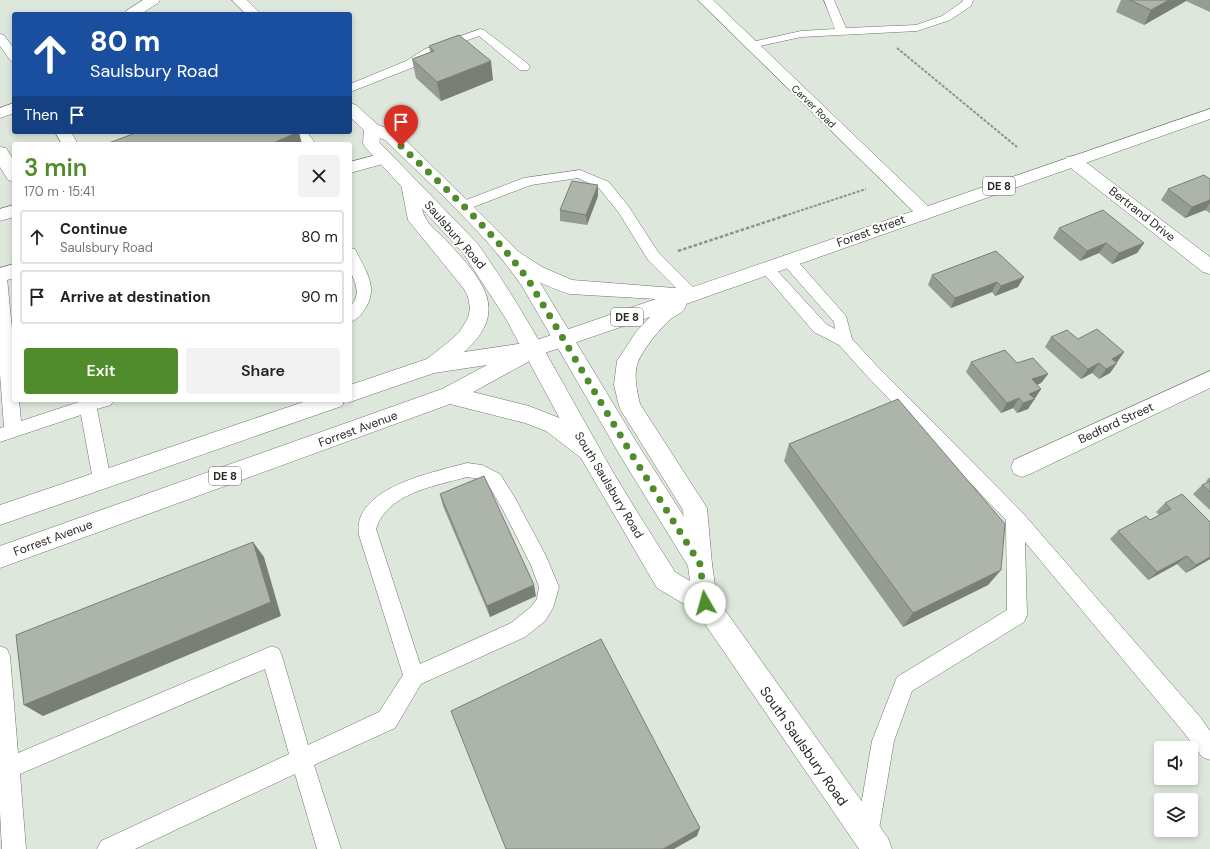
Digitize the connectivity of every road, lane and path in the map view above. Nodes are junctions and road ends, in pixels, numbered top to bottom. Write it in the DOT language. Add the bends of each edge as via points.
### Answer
graph roads {
  1 [pos="153,0"];
  2 [pos="239,0"];
  3 [pos="704,0"];
  4 [pos="829,0"];
  5 [pos="968,0"];
  6 [pos="134,12"];
  7 [pos="252,12"];
  8 [pos="842,32"];
  9 [pos="0,37"];
  10 [pos="751,45"];
  11 [pos="896,48"];
  12 [pos="12,55"];
  13 [pos="524,67"];
  14 [pos="352,87"];
  15 [pos="12,109"];
  16 [pos="352,110"];
  17 [pos="0,113"];
  18 [pos="1210,114"];
  19 [pos="372,129"];
  20 [pos="302,134"];
  21 [pos="308,142"];
  22 [pos="1017,147"];
  23 [pos="0,152"];
  24 [pos="384,158"];
  25 [pos="1073,161"];
  26 [pos="352,167"];
  27 [pos="12,173"];
  28 [pos="410,184"];
  29 [pos="866,189"];
  30 [pos="463,206"];
  31 [pos="12,212"];
  32 [pos="924,212"];
  33 [pos="0,215"];
  34 [pos="672,253"];
  35 [pos="512,257"];
  36 [pos="352,258"];
  37 [pos="788,260"];
  38 [pos="1210,267"];
  39 [pos="766,268"];
  40 [pos="12,272"];
  41 [pos="0,276"];
  42 [pos="691,294"];
  43 [pos="352,314"];
  44 [pos="2,317"];
  45 [pos="563,339"];
  46 [pos="845,341"];
  47 [pos="532,350"];
  48 [pos="433,365"];
  49 [pos="1210,379"];
  50 [pos="352,393"];
  51 [pos="450,396"];
  52 [pos="328,402"];
  53 [pos="88,403"];
  54 [pos="6,433"];
  55 [pos="589,451"];
  56 [pos="1022,467"];
  57 [pos="102,480"];
  58 [pos="0,515"];
  59 [pos="1015,516"];
  60 [pos="0,557"];
  61 [pos="700,564"];
  62 [pos="705,603"];
  63 [pos="0,656"];
  64 [pos="414,677"];
  65 [pos="1210,750"];
  66 [pos="301,759"];
  67 [pos="8,768"];
  68 [pos="872,842"];
  69 [pos="14,849"];
  70 [pos="109,849"];
  71 [pos="329,849"];
  1 -- 6 [label="main road"];
  2 -- 7 [label="main road"];
  3 -- 10 [label="main road, Carver Road"];
  4 -- 8 [label="lane"];
  5 -- 8 [label="lane" via="946,18 917,28"];
  8 -- 10 [label="lane" via="801,34"];
  9 -- 12 [label="lane"];
  10 -- 32 [label="main road, Carver Road"];
  11 -- 22 [label="path"];
  13 -- 14 [label="lane" via="480,32 429,51 410,64"];
  15 -- 17 [label="main road"];
  16 -- 19 [label="main road, Saulsbury Road"];
  18 -- 25 [label="main road, Forest Street / DE 8"];
  19 -- 24 [label="main road, Saulsbury Road" via="371,143"];
  19 -- 30 [label="main road, Saulsbury Road" via="391,136"];
  20 -- 21 [label="lane"];
  23 -- 27 [label="main road"];
  24 -- 26 [label="main road"];
  24 -- 28 [label="main road, Saulsbury Road"];
  25 -- 32 [label="main road, Forest Street / DE 8"];
  25 -- 38 [label="main road, Bertrand Drive"];
  28 -- 47 [label="main road, Saulsbury Road" via="484,266"];
  28 -- 48 [label="main road" via="417,219 469,282 478,297 480,308 470,333"];
  29 -- 34 [label="path"];
  30 -- 35 [label="main road, Saulsbury Road"];
  30 -- 42 [label="lane" via="529,181 580,174 604,185 624,210 653,256"];
  31 -- 33 [label="main road"];
  32 -- 37 [label="main road, Forest Street / DE 8"];
  35 -- 42 [label="main road" via="535,272 570,287"];
  35 -- 45 [label="main road, Saulsbury Road"];
  36 -- 43 [label="lane" via="365,288 365,298"];
  37 -- 39 [label="main road, Forest Street / DE 8"];
  37 -- 46 [label="lane" via="841,320"];
  39 -- 42 [label="main road, Forest Street / DE 8"];
  39 -- 46 [label="lane" via="820,328"];
  40 -- 41 [label="main road"];
  41 -- 44 [label="lane"];
  42 -- 45 [label="main road, Forest Street / DE 8"];
  42 -- 61 [label="main road" via="664,314 643,337 627,361 625,385 630,406 695,508"];
  44 -- 54 [label="lane"];
  45 -- 47 [label="main road, Forest Street / DE 8"];
  45 -- 61 [label="main road, South Saulsbury Road"];
  46 -- 59 [label="lane"];
  47 -- 48 [label="main road, DE 8"];
  47 -- 51 [label="main road, Forrest Avenue / DE 8"];
  47 -- 55 [label="main road, South Saulsbury Road"];
  48 -- 50 [label="main road, DE 8"];
  49 -- 56 [label="main road, Bedford Street"];
  51 -- 55 [label="main road" via="491,405 554,425"];
  51 -- 60 [label="main road, Forrest Avenue / DE 8"];
  52 -- 57 [label="main road"];
  53 -- 54 [label="lane"];
  53 -- 57 [label="lane"];
  55 -- 62 [label="main road, South Saulsbury Road" via="666,580"];
  57 -- 58 [label="main road"];
  59 -- 65 [label="lane" via="1193,726"];
  59 -- 68 [label="lane" via="1017,615 904,684 883,741"];
  61 -- 62 [label="main road, South Saulsbury Road"];
  62 -- 68 [label="main road, South Saulsbury Road"];
  63 -- 67 [label="lane"];
  64 -- 64 [label="lane" via="368,535 371,516 380,504 392,495 424,482 467,470 482,472 494,479 539,562 549,587 546,602 538,614 518,630"];
  64 -- 66 [label="lane" via="386,720"];
  66 -- 67 [label="lane" via="272,656"];
  66 -- 70 [label="lane"];
  66 -- 71 [label="lane"];
  67 -- 69 [label="lane"];
}
